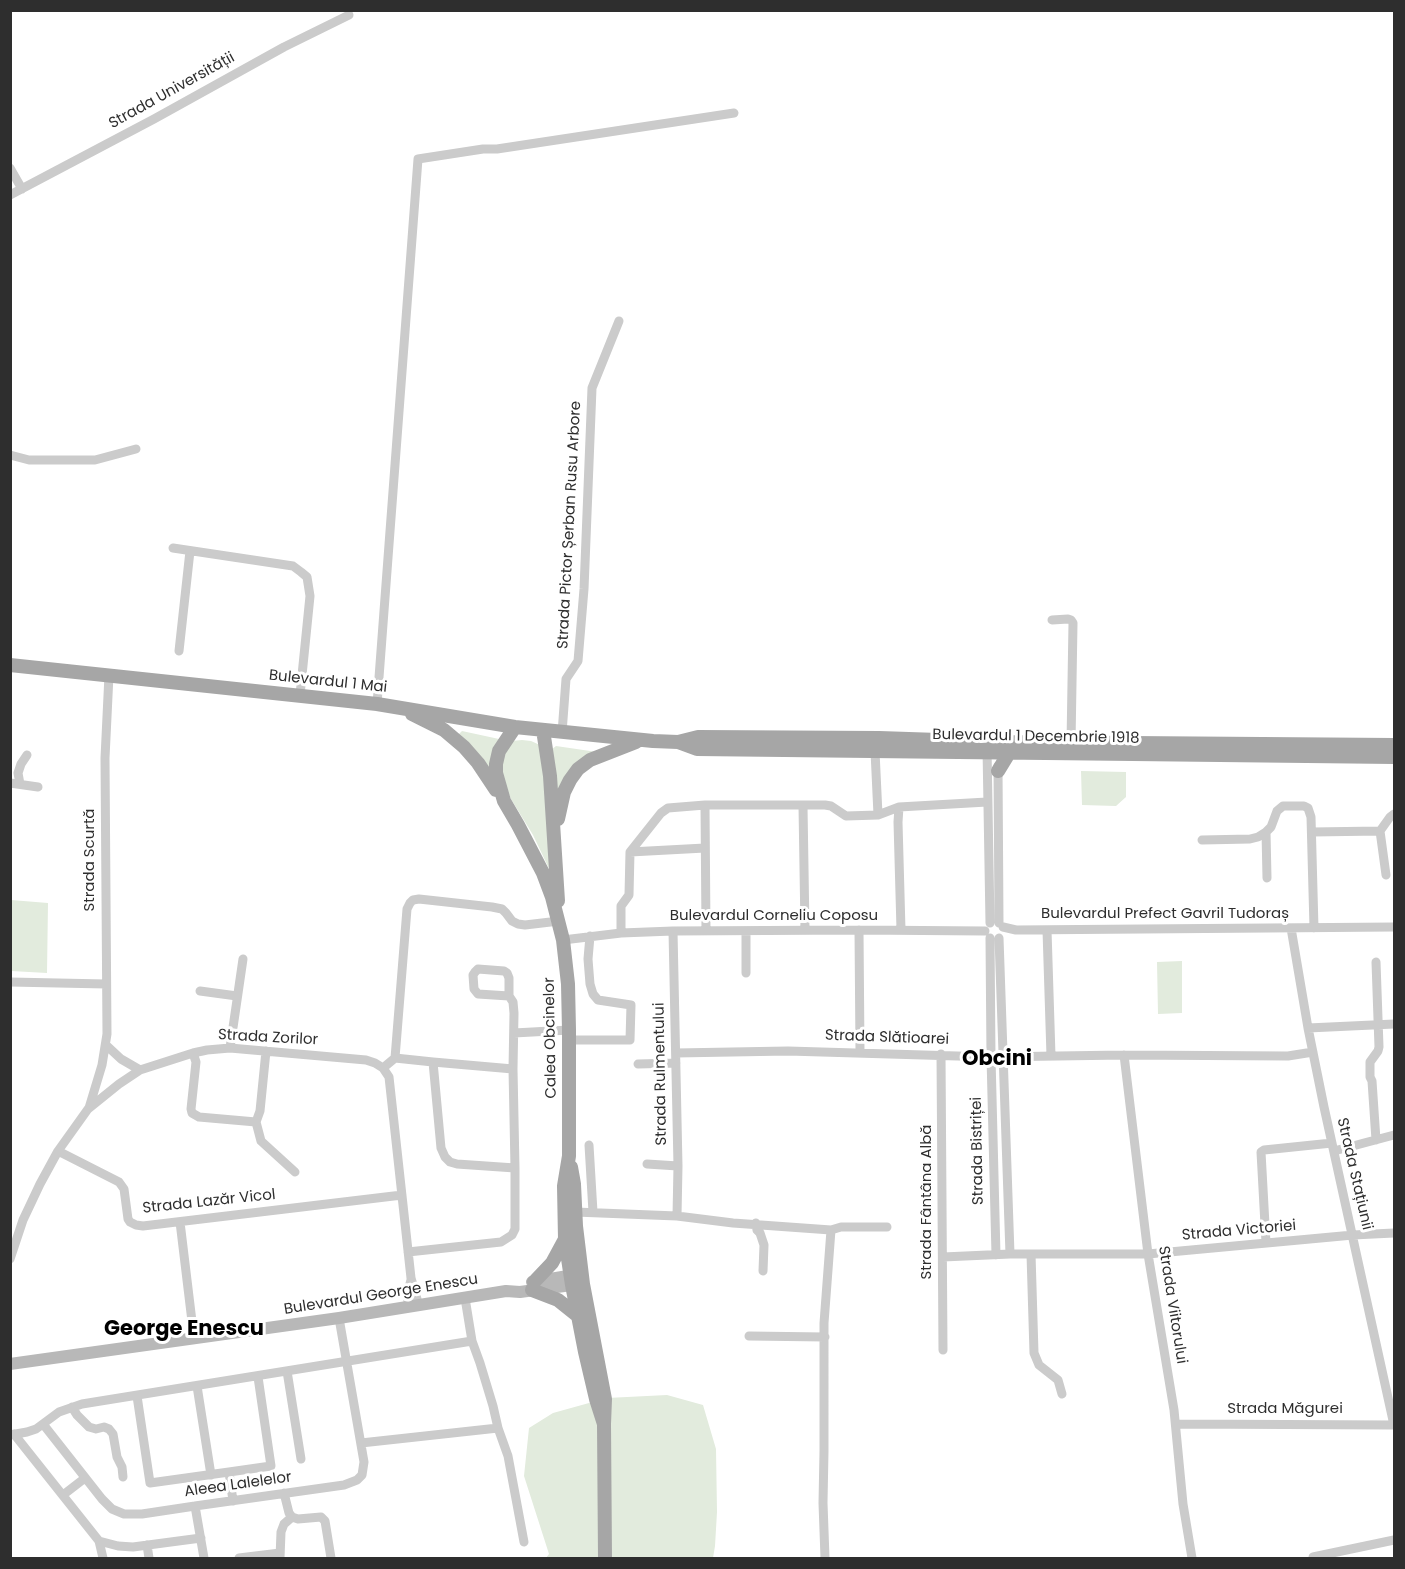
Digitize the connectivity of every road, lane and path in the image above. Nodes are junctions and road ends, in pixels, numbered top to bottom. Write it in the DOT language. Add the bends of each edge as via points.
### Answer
graph roads {
  1 [pos="349,15"];
  2 [pos="734,113"];
  3 [pos="10,168"];
  4 [pos="22,189"];
  5 [pos="10,195"];
  6 [pos="618,321"];
  7 [pos="136,449"];
  8 [pos="10,455"];
  9 [pos="172,548"];
  10 [pos="190,551"];
  11 [pos="1052,620"];
  12 [pos="179,651"];
  13 [pos="10,665"];
  14 [pos="109,675"];
  15 [pos="300,695"];
  16 [pos="377,704"];
  17 [pos="396,706"];
  18 [pos="515,727"];
  19 [pos="543,730"];
  20 [pos="562,733"];
  21 [pos="640,740"];
  22 [pos="678,742"];
  23 [pos="1071,743"];
  24 [pos="1395,745"];
  25 [pos="996,748"];
  26 [pos="875,751"];
  27 [pos="27,755"];
  28 [pos="1395,757"];
  29 [pos="998,771"];
  30 [pos="15,783"];
  31 [pos="38,787"];
  32 [pos="504,801"];
  33 [pos="987,802"];
  34 [pos="705,805"];
  35 [pos="803,806"];
  36 [pos="899,807"];
  37 [pos="1395,814"];
  38 [pos="878,815"];
  39 [pos="1380,831"];
  40 [pos="1266,832"];
  41 [pos="1312,832"];
  42 [pos="555,839"];
  43 [pos="1202,840"];
  44 [pos="705,848"];
  45 [pos="630,852"];
  46 [pos="1386,875"];
  47 [pos="1267,878"];
  48 [pos="559,921"];
  49 [pos="1395,927"];
  50 [pos="1291,928"];
  51 [pos="1314,928"];
  52 [pos="805,930"];
  53 [pos="859,930"];
  54 [pos="901,930"];
  55 [pos="1047,930"];
  56 [pos="673,931"];
  57 [pos="706,931"];
  58 [pos="746,931"];
  59 [pos="995,931"];
  60 [pos="621,933"];
  61 [pos="590,936"];
  62 [pos="563,940"];
  63 [pos="243,959"];
  64 [pos="1376,962"];
  65 [pos="746,973"];
  66 [pos="10,982"];
  67 [pos="106,984"];
  68 [pos="200,991"];
  69 [pos="237,996"];
  70 [pos="509,996"];
  71 [pos="1379,1024"];
  72 [pos="1395,1024"];
  73 [pos="1308,1028"];
  74 [pos="514,1033"];
  75 [pos="569,1035"];
  76 [pos="106,1045"];
  77 [pos="230,1048"];
  78 [pos="266,1051"];
  79 [pos="860,1052"];
  80 [pos="1313,1052"];
  81 [pos="194,1053"];
  82 [pos="941,1054"];
  83 [pos="1124,1055"];
  84 [pos="1003,1056"];
  85 [pos="1051,1056"];
  86 [pos="991,1057"];
  87 [pos="395,1058"];
  88 [pos="676,1058"];
  89 [pos="433,1062"];
  90 [pos="638,1064"];
  91 [pos="383,1068"];
  92 [pos="513,1069"];
  93 [pos="140,1070"];
  94 [pos="88,1109"];
  95 [pos="256,1122"];
  96 [pos="1395,1135"];
  97 [pos="1376,1140"];
  98 [pos="589,1145"];
  99 [pos="1333,1147"];
  100 [pos="58,1151"];
  101 [pos="569,1156"];
  102 [pos="647,1164"];
  103 [pos="678,1167"];
  104 [pos="515,1168"];
  105 [pos="295,1172"];
  106 [pos="402,1195"];
  107 [pos="575,1212"];
  108 [pos="593,1212"];
  109 [pos="677,1216"];
  110 [pos="180,1222"];
  111 [pos="756,1223"];
  112 [pos="887,1227"];
  113 [pos="831,1230"];
  114 [pos="1395,1233"];
  115 [pos="1353,1235"];
  116 [pos="566,1239"];
  117 [pos="1266,1243"];
  118 [pos="408,1252"];
  119 [pos="1010,1254"];
  120 [pos="1031,1254"];
  121 [pos="1148,1254"];
  122 [pos="996,1255"];
  123 [pos="943,1257"];
  124 [pos="10,1259"];
  125 [pos="763,1270"];
  126 [pos="577,1280"];
  127 [pos="533,1286"];
  128 [pos="465,1298"];
  129 [pos="414,1306"];
  130 [pos="578,1316"];
  131 [pos="339,1318"];
  132 [pos="749,1336"];
  133 [pos="825,1337"];
  134 [pos="194,1338"];
  135 [pos="472,1341"];
  136 [pos="944,1350"];
  137 [pos="347,1362"];
  138 [pos="10,1364"];
  139 [pos="287,1371"];
  140 [pos="258,1377"];
  141 [pos="197,1386"];
  142 [pos="1062,1394"];
  143 [pos="136,1396"];
  144 [pos="72,1407"];
  145 [pos="43,1424"];
  146 [pos="604,1424"];
  147 [pos="1176,1424"];
  148 [pos="1395,1425"];
  149 [pos="498,1428"];
  150 [pos="12,1434"];
  151 [pos="361,1443"];
  152 [pos="301,1459"];
  153 [pos="229,1472"];
  154 [pos="211,1475"];
  155 [pos="123,1477"];
  156 [pos="86,1478"];
  157 [pos="284,1493"];
  158 [pos="63,1495"];
  159 [pos="233,1501"];
  160 [pos="195,1506"];
  161 [pos="292,1517"];
  162 [pos="201,1538"];
  163 [pos="1395,1540"];
  164 [pos="99,1541"];
  165 [pos="524,1542"];
  166 [pos="147,1545"];
  167 [pos="280,1556"];
  168 [pos="1313,1557"];
  169 [pos="102,1558"];
  170 [pos="149,1558"];
  171 [pos="204,1558"];
  172 [pos="239,1558"];
  173 [pos="331,1558"];
  174 [pos="605,1558"];
  175 [pos="825,1558"];
  176 [pos="1192,1558"];
  1 -- 4 [label="street, Strada Universității"];
  2 -- 16 [label="street" via="418,159"];
  3 -- 4 [label="street"];
  4 -- 5 [label="street, Strada Universității"];
  6 -- 20 [label="street, Strada Pictor Șerban Rusu Arbore" via="592,388 580,640 578,661 566,679"];
  7 -- 8 [label="street" via="95,460 29,460"];
  9 -- 10 [label="street"];
  10 -- 12 [label="street"];
  10 -- 15 [label="street" via="293,566 307,577 310,596"];
  11 -- 23 [label="street" via="1068,619 1073,623"];
  13 -- 14 [label="main road, Bulevardul 1 Mai"];
  14 -- 15 [label="main road, Bulevardul 1 Mai"];
  14 -- 67 [label="street, Strada Scurtă" via="105,758"];
  15 -- 16 [label="main road, Bulevardul 1 Mai"];
  16 -- 17 [label="main road, Bulevardul 1 Mai"];
  17 -- 18 [label="main road, Bulevardul 1 Mai"];
  17 -- 32 [label="main road" via="454,738"];
  18 -- 19 [label="main road, Bulevardul 1 Mai"];
  18 -- 32 [label="main road, Calea Obcinelor" via="499,751 496,764"];
  19 -- 20 [label="main road, Bulevardul 1 Mai"];
  19 -- 42 [label="main road, Calea Obcinelor"];
  20 -- 21 [label="main road, Bulevardul 1 Mai"];
  21 -- 22 [label="main road, Bulevardul 1 Decembrie 1918"];
  21 -- 42 [label="main road" via="578,769 564,792"];
  22 -- 25 [label="main road, Bulevardul 1 Decembrie 1918" via="698,736 879,738"];
  22 -- 26 [label="main road, Bulevardul 1 Decembrie 1918" via="697,749"];
  23 -- 24 [label="main road, Bulevardul 1 Decembrie 1918"];
  23 -- 25 [label="main road, Bulevardul 1 Decembrie 1918"];
  25 -- 26 [label="main road, Bulevardul 1 Decembrie 1918"];
  25 -- 28 [label="main road, Bulevardul 1 Decembrie 1918"];
  25 -- 29 [label="main road"];
  25 -- 33 [label="street, Strada Bistriței"];
  26 -- 38 [label="street"];
  27 -- 30 [label="street"];
  29 -- 59 [label="street, Strada Bistriței"];
  30 -- 31 [label="street"];
  32 -- 48 [label="main road, Calea Obcinelor" via="543,873"];
  33 -- 36 [label="street"];
  33 -- 59 [label="street, Strada Bistriței"];
  34 -- 35 [label="street"];
  34 -- 44 [label="street"];
  34 -- 45 [label="street" via="668,808"];
  35 -- 38 [label="street" via="831,806 846,816"];
  35 -- 52 [label="street"];
  36 -- 38 [label="street"];
  36 -- 54 [label="street"];
  37 -- 39 [label="street"];
  39 -- 41 [label="street"];
  39 -- 46 [label="street"];
  40 -- 41 [label="street" via="1277,811 1287,805 1308,808"];
  40 -- 43 [label="street" via="1250,839"];
  40 -- 47 [label="street"];
  41 -- 51 [label="street"];
  42 -- 48 [label="main road, Calea Obcinelor"];
  44 -- 45 [label="street"];
  44 -- 57 [label="street"];
  45 -- 60 [label="street" via="629,895 621,906"];
  48 -- 62 [label="main road, Calea Obcinelor"];
  48 -- 87 [label="street" via="525,925 492,907 419,899 410,903"];
  49 -- 51 [label="street, Bulevardul Prefect Gavril Tudoraș"];
  50 -- 51 [label="street, Bulevardul Prefect Gavril Tudoraș"];
  50 -- 55 [label="street, Bulevardul Prefect Gavril Tudoraș"];
  50 -- 73 [label="street, Strada Stațiunii"];
  52 -- 53 [label="street, Bulevardul Corneliu Coposu"];
  52 -- 58 [label="street, Bulevardul Corneliu Coposu"];
  53 -- 54 [label="street, Bulevardul Corneliu Coposu"];
  53 -- 79 [label="street"];
  54 -- 59 [label="street, Bulevardul Corneliu Coposu"];
  55 -- 59 [label="street, Bulevardul Prefect Gavril Tudoraș"];
  55 -- 85 [label="street"];
  56 -- 57 [label="street, Bulevardul Corneliu Coposu"];
  56 -- 60 [label="street, Bulevardul Corneliu Coposu"];
  56 -- 88 [label="street, Strada Rulmentului"];
  57 -- 58 [label="street, Bulevardul Corneliu Coposu"];
  58 -- 65 [label="street"];
  59 -- 84 [label="street, Strada Bistriței"];
  59 -- 86 [label="street, Strada Bistriței"];
  60 -- 61 [label="street, Bulevardul Corneliu Coposu"];
  61 -- 62 [label="street, Bulevardul Corneliu Coposu"];
  61 -- 75 [label="street" via="592,994 598,1000 631,1005 630,1040"];
  62 -- 75 [label="main road, Calea Obcinelor"];
  63 -- 69 [label="street"];
  64 -- 71 [label="street"];
  66 -- 67 [label="street"];
  67 -- 76 [label="street, Strada Scurtă"];
  68 -- 69 [label="street"];
  69 -- 77 [label="street"];
  70 -- 70 [label="street" via="504,971 478,969 473,975 478,994"];
  70 -- 74 [label="street" via="513,1002"];
  71 -- 72 [label="street"];
  71 -- 73 [label="street"];
  71 -- 97 [label="street" via="1379,1047 1370,1062"];
  73 -- 80 [label="street, Strada Stațiunii"];
  74 -- 75 [label="street"];
  74 -- 92 [label="street"];
  75 -- 101 [label="main road, Calea Obcinelor"];
  76 -- 93 [label="street"];
  76 -- 94 [label="street, Strada Scurtă"];
  77 -- 78 [label="street, Strada Zorilor"];
  77 -- 81 [label="street, Strada Zorilor"];
  78 -- 91 [label="street, Strada Zorilor" via="366,1060"];
  78 -- 95 [label="street"];
  79 -- 82 [label="street, Strada Slătioarei"];
  79 -- 88 [label="street, Strada Slătioarei" via="740,1051"];
  80 -- 83 [label="street, Strada Slătioarei" via="1288,1056"];
  80 -- 99 [label="street, Strada Stațiunii"];
  81 -- 93 [label="street, Strada Zorilor"];
  81 -- 95 [label="street" via="192,1113 199,1118"];
  82 -- 86 [label="street, Strada Slătioarei"];
  82 -- 123 [label="street, Strada Fântâna Albă"];
  83 -- 85 [label="street, Strada Slătioarei"];
  83 -- 121 [label="street, Strada Viitorului"];
  84 -- 85 [label="street, Strada Slătioarei"];
  84 -- 86 [label="street, Strada Slătioarei"];
  84 -- 119 [label="street, Strada Bistriței"];
  86 -- 122 [label="street, Strada Bistriței"];
  87 -- 89 [label="street"];
  87 -- 91 [label="street"];
  88 -- 90 [label="street, Strada Slătioarei"];
  88 -- 103 [label="street, Strada Rulmentului"];
  89 -- 92 [label="street"];
  89 -- 104 [label="street" via="445,1157 457,1164"];
  91 -- 106 [label="street" via="389,1077"];
  92 -- 104 [label="street"];
  93 -- 94 [label="street, Strada Zorilor"];
  94 -- 100 [label="street, Strada Zorilor"];
  95 -- 105 [label="street" via="261,1141"];
  96 -- 97 [label="street"];
  97 -- 99 [label="street"];
  98 -- 108 [label="street"];
  99 -- 115 [label="street, Strada Stațiunii"];
  99 -- 117 [label="street" via="1261,1152"];
  100 -- 110 [label="street, Strada Lazăr Vicol" via="119,1182 130,1222 143,1226"];
  100 -- 124 [label="street, Strada Zorilor" via="23,1220"];
  101 -- 107 [label="main road, Calea Obcinelor"];
  101 -- 116 [label="main road, Calea Obcinelor" via="564,1186"];
  102 -- 103 [label="street"];
  103 -- 109 [label="street, Strada Rulmentului"];
  104 -- 118 [label="street" via="512,1235 501,1242"];
  106 -- 110 [label="street, Strada Lazăr Vicol"];
  106 -- 118 [label="street"];
  107 -- 108 [label="street"];
  107 -- 126 [label="main road, Calea Obcinelor"];
  108 -- 109 [label="street"];
  109 -- 111 [label="street"];
  110 -- 134 [label="street"];
  111 -- 113 [label="street"];
  111 -- 125 [label="street" via="764,1245"];
  112 -- 113 [label="street"];
  113 -- 133 [label="street"];
  114 -- 115 [label="street, Strada Victoriei"];
  115 -- 117 [label="street, Strada Victoriei"];
  115 -- 148 [label="street, Strada Stațiunii"];
  116 -- 126 [label="main road, Calea Obcinelor"];
  116 -- 127 [label="main road"];
  117 -- 121 [label="street, Strada Victoriei"];
  118 -- 129 [label="street"];
  119 -- 120 [label="street, Strada Victoriei"];
  119 -- 122 [label="street, Strada Victoriei"];
  120 -- 121 [label="street, Strada Victoriei"];
  120 -- 142 [label="street" via="1034,1353 1039,1365 1058,1380"];
  121 -- 147 [label="street, Strada Viitorului"];
  122 -- 123 [label="street, Strada Victoriei"];
  123 -- 136 [label="street, Strada Fântâna Albă"];
  126 -- 127 [label="main road, Bulevardul George Enescu"];
  126 -- 130 [label="main road"];
  126 -- 146 [label="main road" via="605,1399"];
  127 -- 128 [label="main road, Bulevardul George Enescu" via="519,1284 506,1291"];
  127 -- 130 [label="main road"];
  128 -- 129 [label="main road, Bulevardul George Enescu"];
  128 -- 135 [label="street"];
  129 -- 131 [label="main road, Bulevardul George Enescu"];
  130 -- 146 [label="main road"];
  131 -- 134 [label="main road, Bulevardul George Enescu"];
  131 -- 137 [label="street, Aleea Lalelelor"];
  132 -- 133 [label="street"];
  133 -- 175 [label="street"];
  134 -- 138 [label="main road, Bulevardul George Enescu"];
  135 -- 137 [label="street"];
  135 -- 149 [label="street"];
  137 -- 139 [label="street"];
  137 -- 151 [label="street, Aleea Lalelelor"];
  139 -- 140 [label="street"];
  139 -- 152 [label="street"];
  140 -- 141 [label="street"];
  140 -- 153 [label="street" via="271,1466"];
  141 -- 143 [label="street"];
  141 -- 154 [label="street"];
  143 -- 144 [label="street"];
  143 -- 154 [label="street" via="150,1483"];
  144 -- 145 [label="street"];
  144 -- 155 [label="street" via="89,1427 104,1427 113,1434"];
  145 -- 150 [label="street"];
  145 -- 156 [label="street, Aleea Lalelelor"];
  146 -- 174 [label="main road"];
  147 -- 148 [label="street, Strada Măgurei"];
  147 -- 176 [label="street, Strada Viitorului"];
  149 -- 151 [label="street"];
  149 -- 165 [label="street" via="508,1456"];
  150 -- 158 [label="street"];
  151 -- 157 [label="street, Aleea Lalelelor" via="364,1469 357,1480"];
  153 -- 154 [label="street"];
  153 -- 159 [label="street"];
  156 -- 158 [label="street"];
  156 -- 160 [label="street, Aleea Lalelelor" via="107,1504 124,1514"];
  157 -- 159 [label="street, Aleea Lalelelor"];
  157 -- 161 [label="street"];
  158 -- 164 [label="street"];
  159 -- 160 [label="street, Aleea Lalelelor"];
  160 -- 162 [label="street"];
  161 -- 167 [label="street" via="281,1532"];
  161 -- 173 [label="street" via="321,1517 325,1521"];
  162 -- 166 [label="street"];
  162 -- 171 [label="street"];
  163 -- 168 [label="street"];
  164 -- 166 [label="street" via="118,1546"];
  164 -- 169 [label="street"];
  166 -- 170 [label="street"];
  167 -- 172 [label="street"];
}
